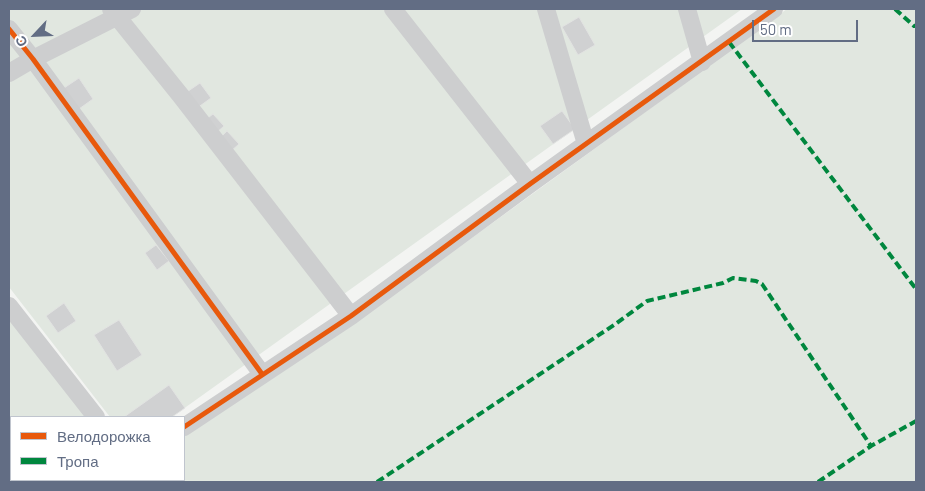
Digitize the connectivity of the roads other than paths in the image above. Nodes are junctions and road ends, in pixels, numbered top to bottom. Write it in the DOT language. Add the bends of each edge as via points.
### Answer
graph roads {
  1 [pos="392,9"];
  2 [pos="546,9"];
  3 [pos="687,9"];
  4 [pos="774,9"];
  5 [pos="120,12"];
  6 [pos="9,29"];
  7 [pos="33,59"];
  8 [pos="702,62"];
  9 [pos="9,73"];
  10 [pos="586,144"];
  11 [pos="530,184"];
  12 [pos="9,306"];
  13 [pos="351,316"];
  14 [pos="262,374"];
  15 [pos="95,416"];
  16 [pos="185,426"];
  1 -- 11 [label="street"];
  2 -- 10 [label="street"];
  3 -- 8 [label="street"];
  4 -- 8 [label="street"];
  5 -- 7 [label="street"];
  5 -- 13 [label="street"];
  6 -- 7 [label="street"];
  7 -- 9 [label="street"];
  7 -- 14 [label="street"];
  8 -- 10 [label="street"];
  10 -- 11 [label="street"];
  11 -- 13 [label="street"];
  12 -- 15 [label="street"];
  13 -- 14 [label="street"];
  14 -- 16 [label="street"];
}
